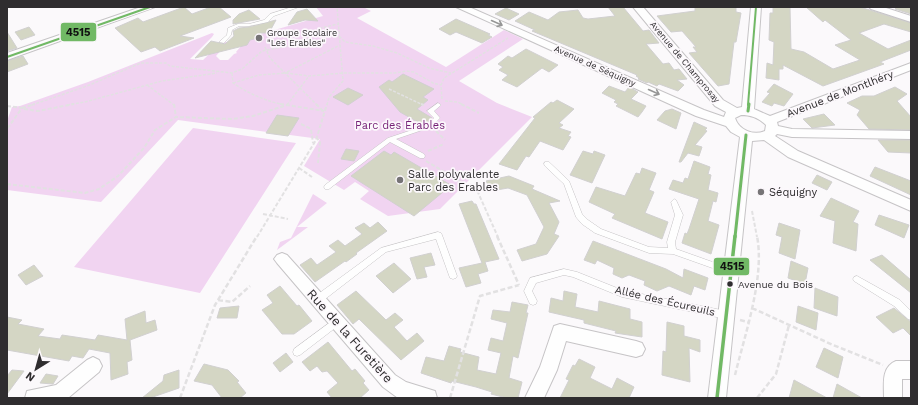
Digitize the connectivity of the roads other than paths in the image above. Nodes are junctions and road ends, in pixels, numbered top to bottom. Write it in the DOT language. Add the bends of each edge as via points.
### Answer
graph roads {
  1 [pos="150,7"];
  2 [pos="296,7"];
  3 [pos="461,7"];
  4 [pos="638,7"];
  5 [pos="756,7"];
  6 [pos="874,7"];
  7 [pos="911,19"];
  8 [pos="222,42"];
  9 [pos="7,57"];
  10 [pos="911,66"];
  11 [pos="437,105"];
  12 [pos="748,111"];
  13 [pos="732,117"];
  14 [pos="769,128"];
  15 [pos="746,135"];
  16 [pos="911,135"];
  17 [pos="390,139"];
  18 [pos="422,156"];
  19 [pos="547,164"];
  20 [pos="327,187"];
  21 [pos="674,202"];
  22 [pos="911,206"];
  23 [pos="673,251"];
  24 [pos="282,259"];
  25 [pos="732,272"];
  26 [pos="453,276"];
  27 [pos="856,279"];
  28 [pos="317,300"];
  29 [pos="533,301"];
  30 [pos="726,315"];
  31 [pos="911,316"];
  32 [pos="336,322"];
  33 [pos="636,349"];
  34 [pos="297,352"];
  35 [pos="93,366"];
  36 [pos="903,370"];
  37 [pos="34,398"];
  38 [pos="428,398"];
  39 [pos="534,398"];
  40 [pos="717,398"];
  41 [pos="893,398"];
  1 -- 9 [label="street"];
  2 -- 8 [label="lane" via="272,15 258,24 235,25"];
  3 -- 13 [label="street, Avenue de Séquigny, one-way" via="700,113"];
  4 -- 13 [label="street, Avenue de Champrosay"];
  5 -- 12 [label="street"];
  6 -- 7 [label="street"];
  10 -- 14 [label="street, Avenue de Montlhéry" via="781,117"];
  11 -- 17 [label="lane" via="430,111 437,118 430,125"];
  12 -- 13 [label="street"];
  12 -- 14 [label="street" via="762,116"];
  13 -- 15 [label="street" via="738,132"];
  14 -- 15 [label="street" via="761,137"];
  14 -- 16 [label="street" via="792,133"];
  14 -- 22 [label="street" via="793,154"];
  15 -- 25 [label="street"];
  17 -- 18 [label="lane"];
  17 -- 20 [label="lane"];
  19 -- 23 [label="lane" via="567,183 579,215 598,231 649,250"];
  21 -- 23 [label="lane" via="679,215 671,242"];
  23 -- 25 [label="lane"];
  24 -- 28 [label="street, Rue de la Furetière"];
  25 -- 30 [label="street"];
  26 -- 28 [label="lane" via="438,235 384,250"];
  27 -- 31 [label="lane" via="897,304"];
  28 -- 32 [label="street, Rue de la Furetière"];
  29 -- 30 [label="lane, Allée des Écureuils" via="528,291 533,280 564,272 622,293"];
  30 -- 40 [label="street"];
  32 -- 34 [label="lane"];
  32 -- 38 [label="street, Rue de la Furetière" via="389,381 401,390"];
  33 -- 39 [label="street" via="560,332 548,370"];
  35 -- 37 [label="street" via="60,394"];
  36 -- 41 [label="street" via="893,374"];
}
